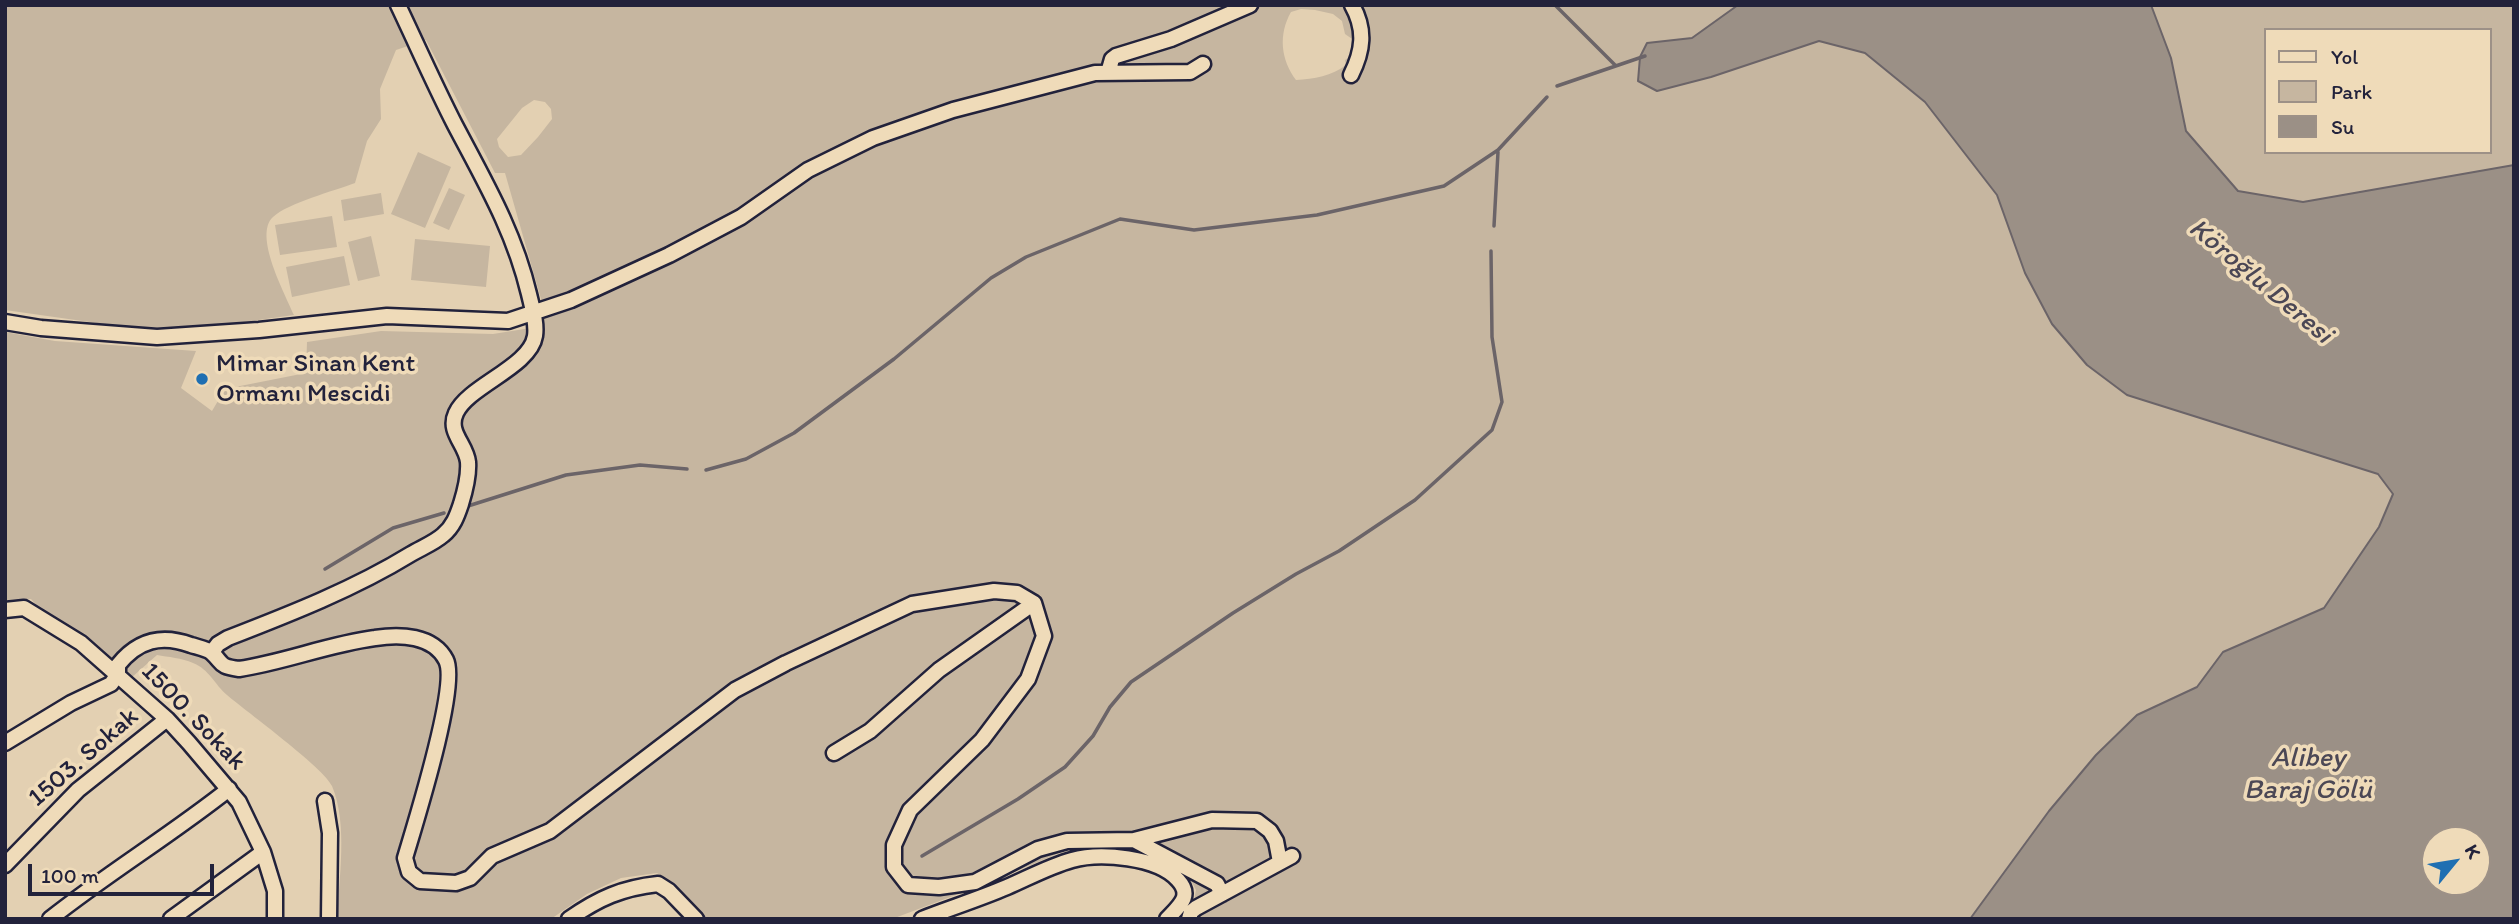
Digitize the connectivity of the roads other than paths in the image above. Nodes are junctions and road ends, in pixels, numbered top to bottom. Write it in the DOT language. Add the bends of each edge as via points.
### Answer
graph roads {
  1 [pos="398,5"];
  2 [pos="1250,5"];
  3 [pos="1352,5"];
  4 [pos="1203,64"];
  5 [pos="1108,73"];
  6 [pos="1351,75"];
  7 [pos="533,314"];
  8 [pos="5,322"];
  9 [pos="1034,603"];
  10 [pos="5,610"];
  11 [pos="212,652"];
  12 [pos="118,674"];
  13 [pos="167,719"];
  14 [pos="5,743"];
  15 [pos="834,753"];
  16 [pos="229,789"];
  17 [pos="325,801"];
  18 [pos="1134,840"];
  19 [pos="263,852"];
  20 [pos="5,865"];
  21 [pos="1222,894"];
  22 [pos="50,919"];
  23 [pos="171,919"];
  24 [pos="275,919"];
  25 [pos="329,919"];
  26 [pos="569,919"];
  27 [pos="696,919"];
  28 [pos="922,919"];
  29 [pos="1167,919"];
  30 [pos="1189,919"];
  1 -- 7 [label="street" via="508,225"];
  2 -- 5 [label="street" via="1171,39 1116,56"];
  3 -- 6 [label="street" via="1363,46"];
  4 -- 5 [label="street" via="1190,72"];
  5 -- 7 [label="street" via="953,110 873,138 808,170 741,217 669,255"];
  7 -- 8 [label="street" via="508,321 387,316 157,337"];
  7 -- 11 [label="street" via="535,337 527,350 456,411 453,427 468,460 454,524 393,566 306,608 228,638"];
  9 -- 11 [label="street" via="1017,593 994,591 912,604 786,663 735,690 550,831 501,851 470,878 456,883 420,881 409,872 405,858 442,724 447,662 436,645 414,637 376,637 239,669 219,663"];
  9 -- 15 [label="street" via="939,670 870,731"];
  9 -- 18 [label="street" via="1044,636 1028,679 982,740 910,810 894,845 894,867 908,885 939,887 975,882 1038,849 1067,841"];
  10 -- 12 [label="street, 1500. Sokak" via="24,608 50,622"];
  11 -- 12 [label="street" via="156,638 125,656"];
  12 -- 13 [label="street, 1500. Sokak"];
  12 -- 14 [label="street" via="111,684"];
  13 -- 16 [label="street, 1500. Sokak"];
  13 -- 20 [label="street, 1503. Sokak" via="78,790"];
  16 -- 19 [label="street, 1500. Sokak"];
  16 -- 22 [label="street"];
  17 -- 25 [label="street" via="330,833"];
  18 -- 21 [label="street" via="1217,884"];
  18 -- 21 [label="street" via="1212,820 1257,821 1270,831 1286,859"];
  19 -- 23 [label="street"];
  19 -- 24 [label="street, 1500. Sokak" via="275,891"];
  21 -- 30 [label="street" via="1196,908"];
  26 -- 27 [label="street" via="622,889 658,884"];
  28 -- 29 [label="street" via="1073,860 1108,857 1152,863 1171,872 1186,894"];
}
